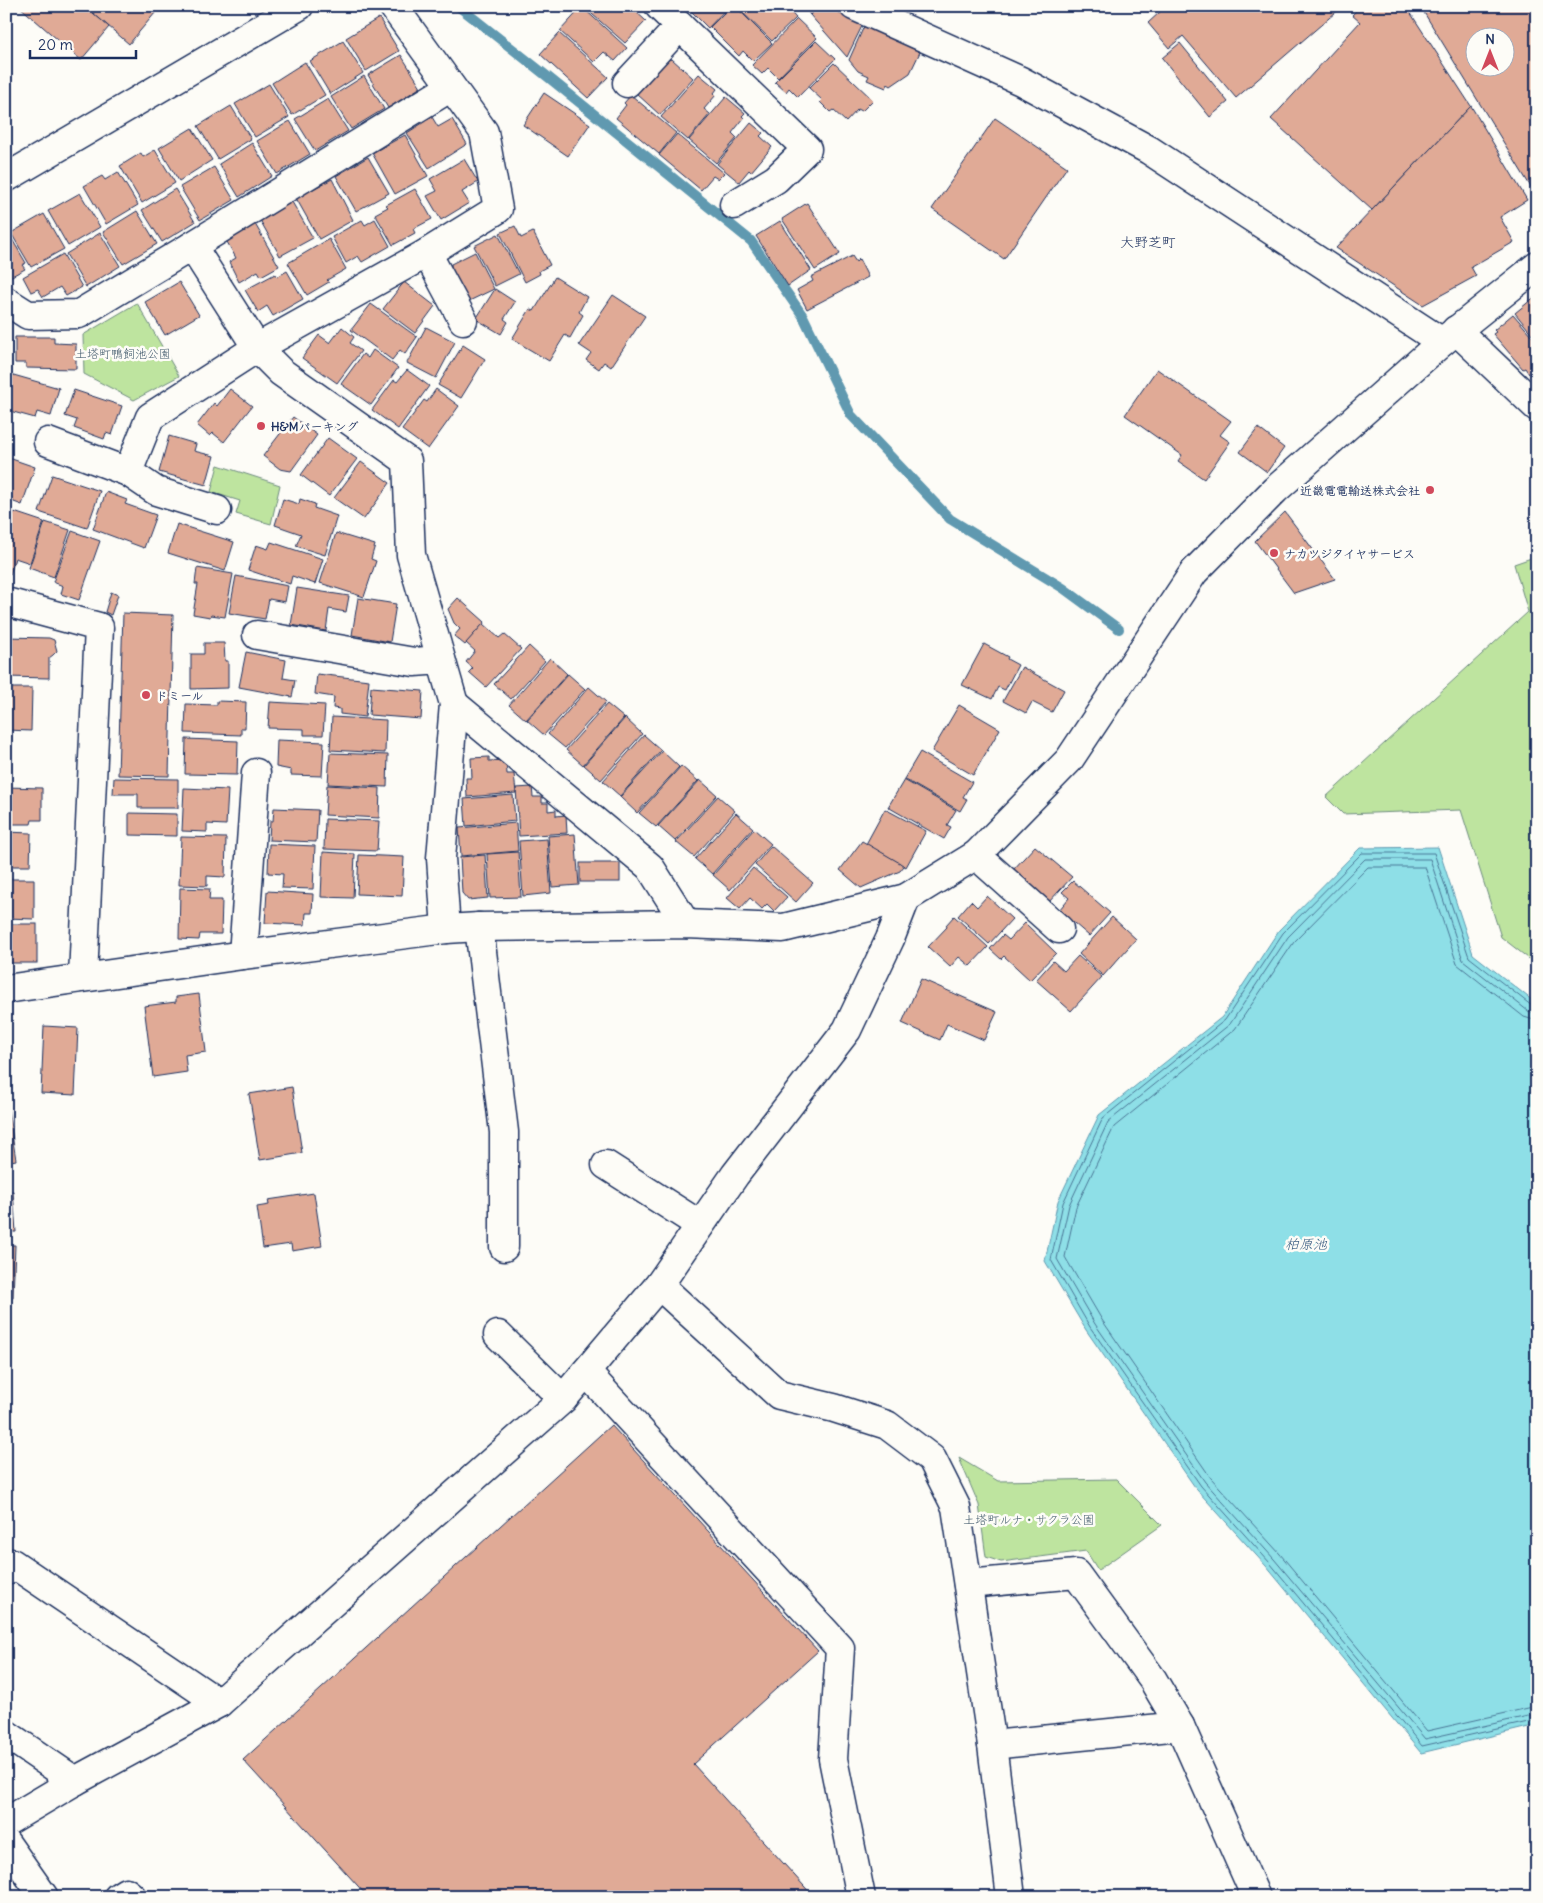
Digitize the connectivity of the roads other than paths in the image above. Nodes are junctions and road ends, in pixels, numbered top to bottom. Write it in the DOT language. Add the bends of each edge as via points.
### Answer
graph roads {
  1 [pos="299,6"];
  2 [pos="393,6"];
  3 [pos="659,6"];
  4 [pos="854,6"];
  5 [pos="680,26"];
  6 [pos="627,83"];
  7 [pos="451,87"];
  8 [pos="6,178"];
  9 [pos="734,205"];
  10 [pos="192,246"];
  11 [pos="427,253"];
  12 [pos="1537,266"];
  13 [pos="6,301"];
  14 [pos="463,320"];
  15 [pos="1449,336"];
  16 [pos="257,348"];
  17 [pos="1537,407"];
  18 [pos="48,442"];
  19 [pos="128,472"];
  20 [pos="217,510"];
  21 [pos="6,602"];
  22 [pos="257,635"];
  23 [pos="441,660"];
  24 [pos="454,704"];
  25 [pos="256,773"];
  26 [pos="976,855"];
  27 [pos="906,898"];
  28 [pos="686,924"];
  29 [pos="479,927"];
  30 [pos="446,929"];
  31 [pos="1059,929"];
  32 [pos="243,955"];
  33 [pos="83,977"];
  34 [pos="6,989"];
  35 [pos="606,1165"];
  36 [pos="700,1225"];
  37 [pos="504,1247"];
  38 [pos="659,1285"];
  39 [pos="498,1335"];
  40 [pos="586,1372"];
  41 [pos="564,1400"];
  42 [pos="6,1571"];
  43 [pos="968,1584"];
  44 [pos="218,1703"];
  45 [pos="1180,1726"];
  46 [pos="6,1734"];
  47 [pos="992,1745"];
  48 [pos="75,1781"];
  49 [pos="6,1822"];
  50 [pos="6,1843"];
  51 [pos="44,1897"];
  52 [pos="118,1897"];
  53 [pos="132,1897"];
  54 [pos="861,1897"];
  55 [pos="1011,1897"];
  56 [pos="1256,1897"];
  1 -- 8 [label="street"];
  2 -- 7 [label="street"];
  3 -- 5 [label="street"];
  4 -- 15 [label="street" via="1021,81 1149,150"];
  5 -- 6 [label="street"];
  5 -- 9 [label="street" via="806,148 776,178"];
  7 -- 10 [label="street"];
  7 -- 11 [label="street" via="484,132 498,209"];
  10 -- 13 [label="street" via="79,314 28,315"];
  10 -- 16 [label="street"];
  11 -- 14 [label="street"];
  11 -- 16 [label="street"];
  12 -- 15 [label="street"];
  15 -- 17 [label="street"];
  15 -- 26 [label="street" via="1275,490 1194,572 1069,760"];
  16 -- 19 [label="street" via="150,417"];
  16 -- 23 [label="street" via="281,372 407,461 412,555"];
  18 -- 19 [label="street"];
  19 -- 20 [label="street" via="156,490"];
  21 -- 33 [label="street" via="99,627"];
  22 -- 23 [label="street" via="414,662"];
  23 -- 24 [label="street"];
  24 -- 28 [label="street" via="650,867"];
  24 -- 30 [label="street" via="441,858"];
  25 -- 32 [label="street"];
  26 -- 27 [label="street"];
  26 -- 31 [label="street"];
  27 -- 28 [label="street" via="783,928"];
  27 -- 36 [label="street" via="848,1030"];
  28 -- 29 [label="street"];
  29 -- 30 [label="street"];
  29 -- 37 [label="street" via="504,1132"];
  30 -- 32 [label="street"];
  32 -- 33 [label="street"];
  33 -- 34 [label="street"];
  35 -- 36 [label="street"];
  36 -- 38 [label="street"];
  38 -- 40 [label="street"];
  38 -- 43 [label="street" via="779,1395 887,1425 932,1460 956,1507"];
  39 -- 41 [label="street"];
  40 -- 41 [label="street"];
  40 -- 54 [label="street" via="840,1648 833,1759"];
  41 -- 44 [label="street"];
  42 -- 44 [label="street" via="12,1562"];
  43 -- 45 [label="street" via="1076,1574 1153,1680"];
  43 -- 47 [label="street"];
  44 -- 48 [label="street"];
  45 -- 47 [label="street"];
  45 -- 56 [label="street"];
  46 -- 48 [label="street"];
  47 -- 55 [label="street"];
  48 -- 49 [label="street"];
  50 -- 51 [label="street"];
  52 -- 53 [label="street" via="126,1892"];
}
